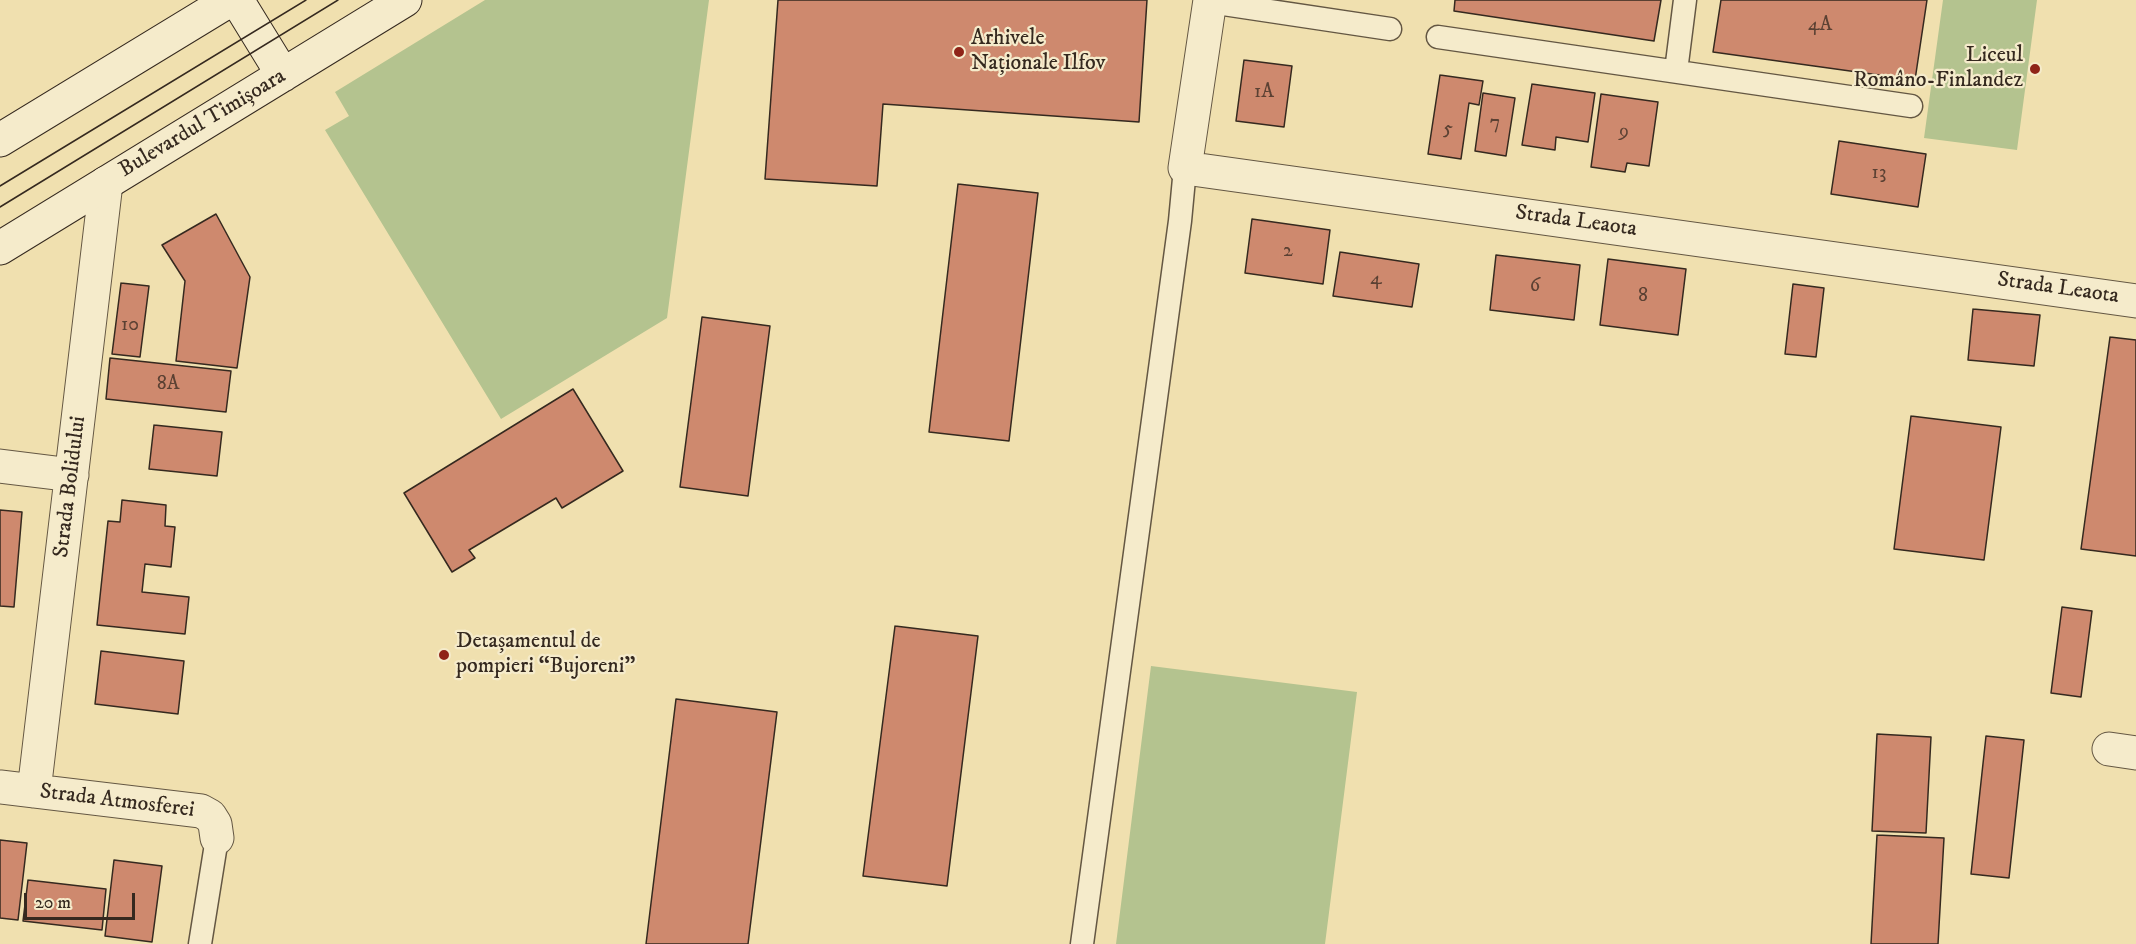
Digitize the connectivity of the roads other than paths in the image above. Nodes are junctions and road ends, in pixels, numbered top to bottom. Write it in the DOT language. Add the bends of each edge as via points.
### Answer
graph roads {
  1 [pos="230,0"];
  2 [pos="237,0"];
  3 [pos="405,0"];
  4 [pos="1685,0"];
  5 [pos="1210,1"];
  6 [pos="1390,29"];
  7 [pos="1438,37"];
  8 [pos="1676,71"];
  9 [pos="284,75"];
  10 [pos="1911,106"];
  11 [pos="0,140"];
  12 [pos="1185,168"];
  13 [pos="106,183"];
  14 [pos="0,248"];
  15 [pos="2136,300"];
  16 [pos="0,466"];
  17 [pos="72,476"];
  18 [pos="0,787"];
  19 [pos="34,791"];
  20 [pos="217,838"];
  21 [pos="200,944"];
  22 [pos="1082,944"];
  1 -- 11 [label="street"];
  2 -- 9 [label="street"];
  3 -- 9 [label="street, Bulevardul Timișoara"];
  4 -- 8 [label="lane"];
  5 -- 6 [label="lane"];
  5 -- 12 [label="street"];
  7 -- 8 [label="lane"];
  8 -- 10 [label="lane"];
  9 -- 13 [label="street, Bulevardul Timișoara"];
  12 -- 15 [label="street, Strada Leaota"];
  12 -- 22 [label="lane"];
  13 -- 14 [label="street, Bulevardul Timișoara"];
  13 -- 17 [label="street, Strada Bolidului"];
  16 -- 17 [label="street"];
  17 -- 19 [label="street, Strada Bolidului"];
  18 -- 19 [label="street, Strada Atmosferei"];
  19 -- 20 [label="street, Strada Atmosferei" via="201,811 215,824"];
  20 -- 21 [label="lane"];
}
